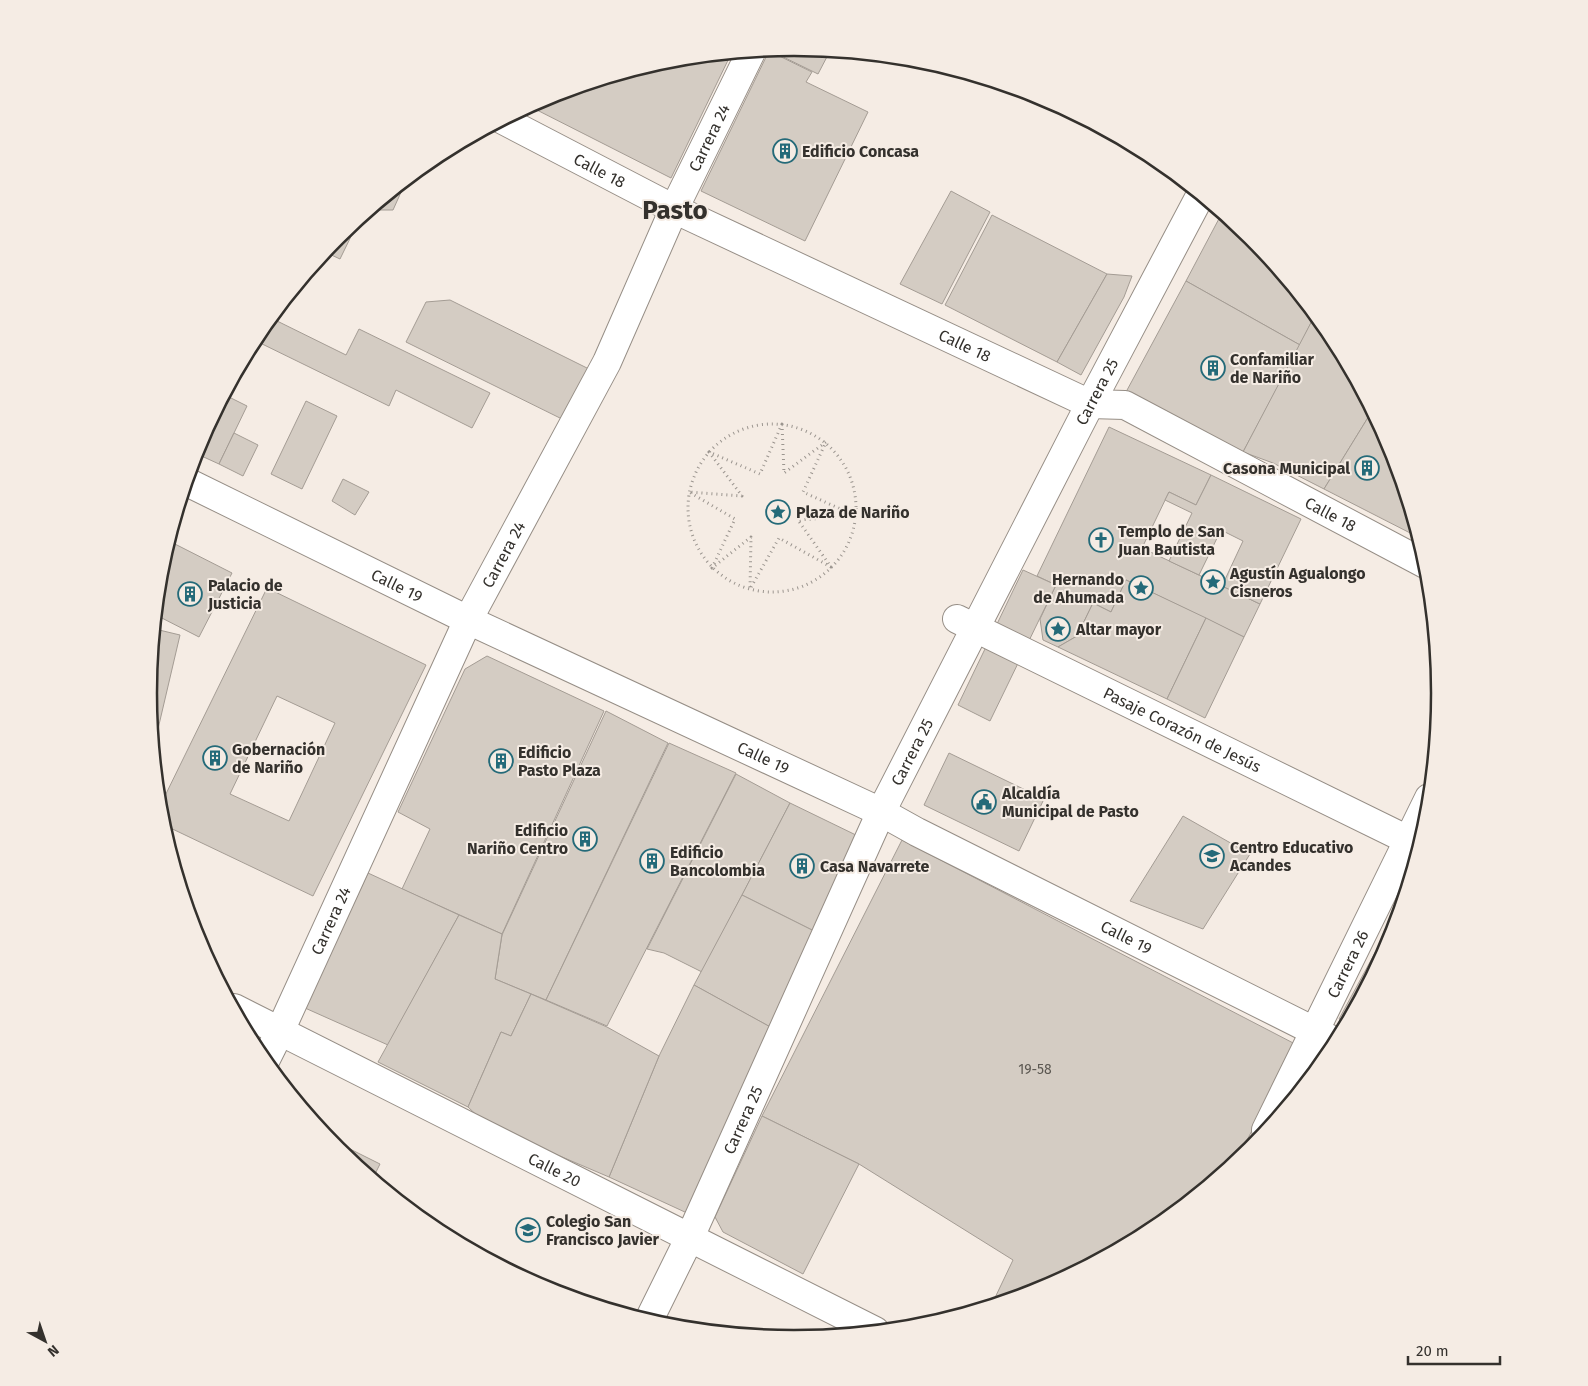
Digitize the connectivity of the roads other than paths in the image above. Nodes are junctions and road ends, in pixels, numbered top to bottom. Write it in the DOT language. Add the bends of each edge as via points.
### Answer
graph roads {
  1 [pos="748,58"];
  2 [pos="509,123"];
  3 [pos="1198,201"];
  4 [pos="674,210"];
  5 [pos="1090,404"];
  6 [pos="192,485"];
  7 [pos="1417,560"];
  8 [pos="468,620"];
  9 [pos="966,624"];
  10 [pos="881,812"];
  11 [pos="1419,819"];
  12 [pos="1408,840"];
  13 [pos="244,1013"];
  14 [pos="280,1031"];
  15 [pos="1326,1036"];
  16 [pos="269,1053"];
  17 [pos="1291,1091"];
  18 [pos="690,1238"];
  19 [pos="652,1314"];
  20 [pos="864,1325"];
  1 -- 4 [label="street, Carrera 24"];
  2 -- 4 [label="street, Calle 18"];
  3 -- 5 [label="street, Carrera 25"];
  4 -- 5 [label="street, Calle 18"];
  4 -- 8 [label="street, Carrera 24" via="607,362"];
  5 -- 7 [label="street, Calle 18" via="1124,406"];
  5 -- 9 [label="street, Carrera 25"];
  6 -- 8 [label="street, Calle 19"];
  8 -- 10 [label="street, Calle 19"];
  8 -- 14 [label="street, Carrera 24"];
  9 -- 10 [label="street, Carrera 25"];
  9 -- 12 [label="street, Pasaje Corazón de Jesús"];
  10 -- 15 [label="street, Calle 19"];
  10 -- 18 [label="street, Carrera 25"];
  11 -- 12 [label="street, Carrera 26"];
  12 -- 15 [label="street, Carrera 26"];
  13 -- 14 [label="street, Calle 20"];
  14 -- 16 [label="street, Carrera 24"];
  14 -- 18 [label="street, Calle 20"];
  15 -- 17 [label="street, Carrera 26"];
  18 -- 19 [label="street, Carrera 25"];
  18 -- 20 [label="street, Calle 20"];
}
